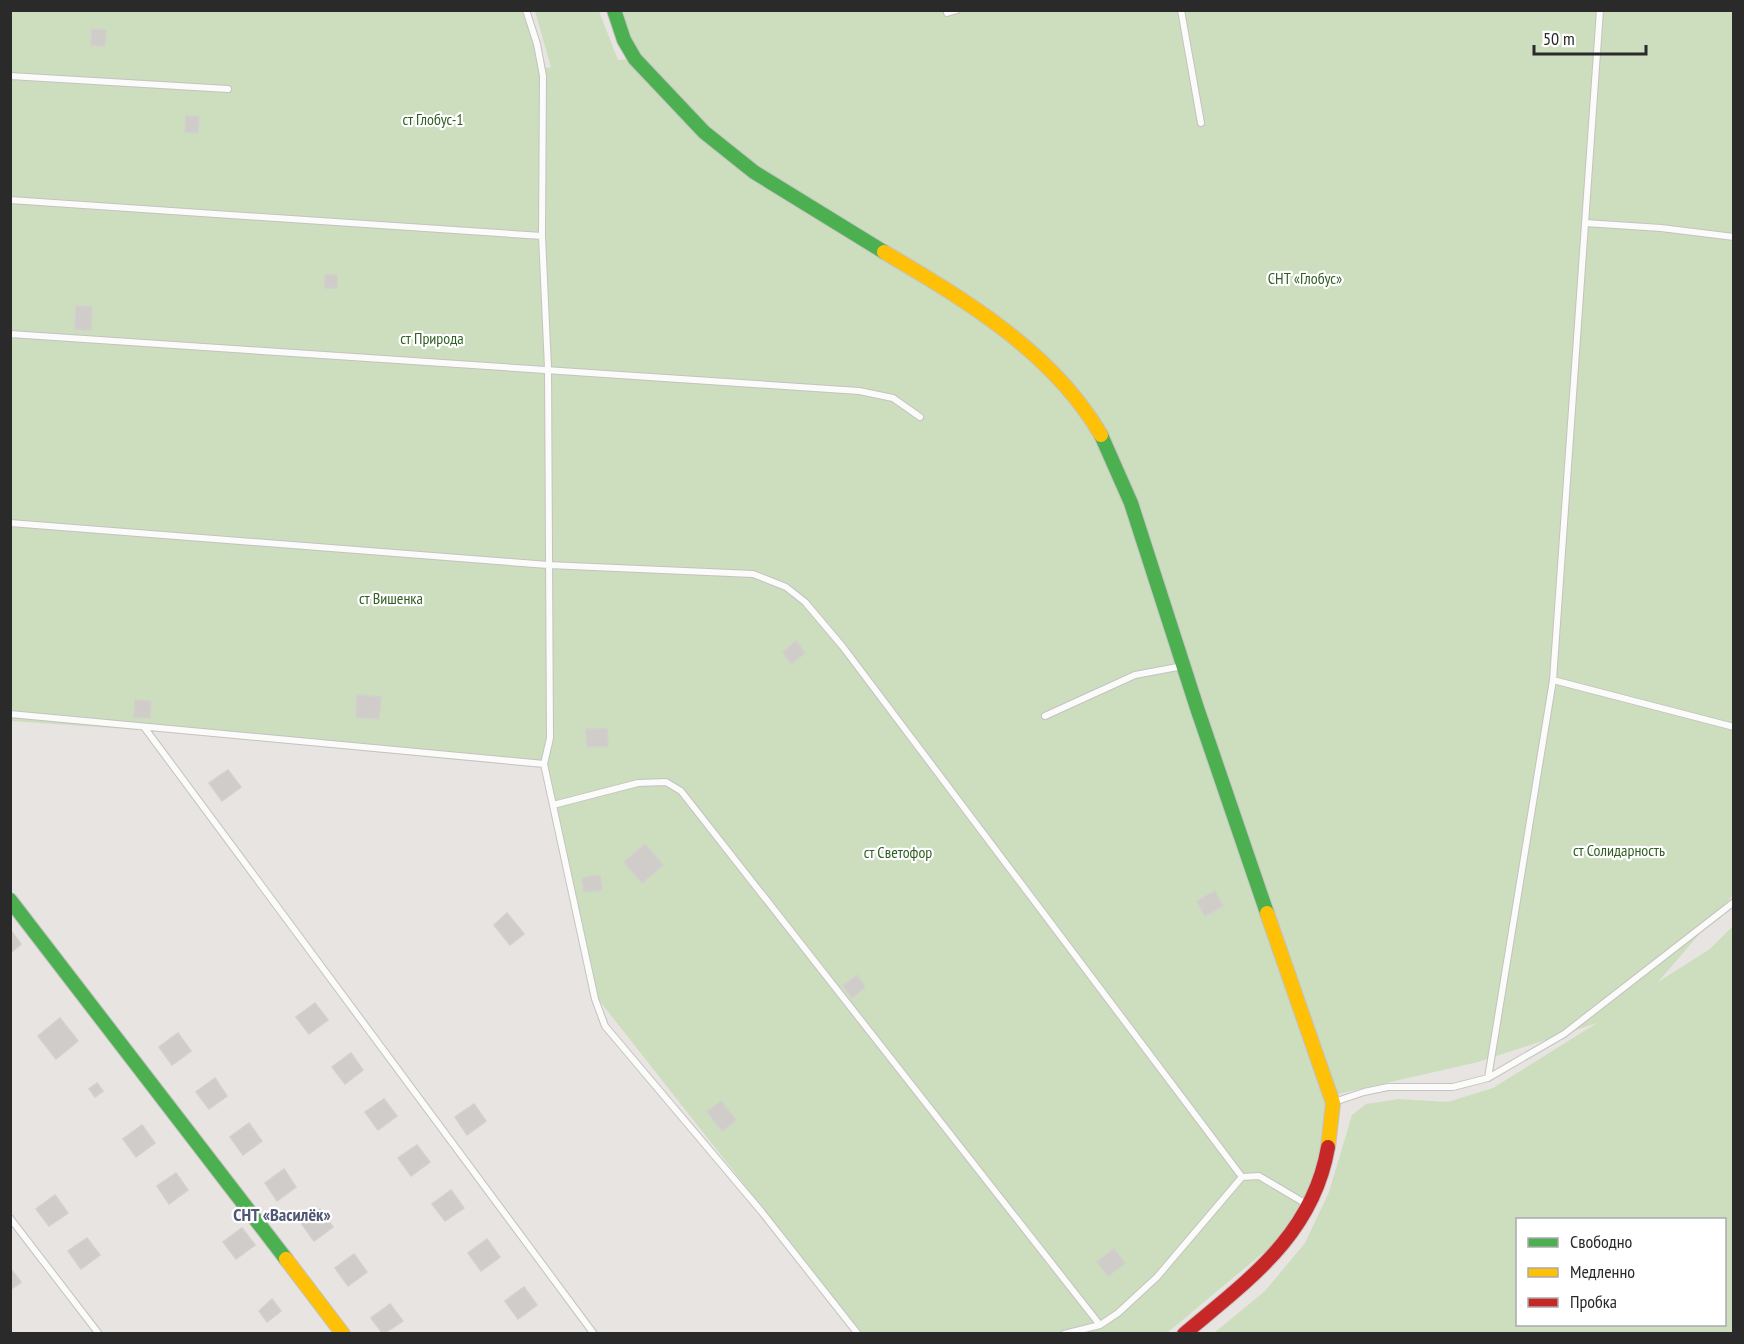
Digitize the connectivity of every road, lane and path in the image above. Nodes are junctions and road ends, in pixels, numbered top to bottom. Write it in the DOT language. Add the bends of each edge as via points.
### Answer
graph roads {
  1 [pos="526,10"];
  2 [pos="614,10"];
  3 [pos="957,10"];
  4 [pos="1181,10"];
  5 [pos="1600,10"];
  6 [pos="947,13"];
  7 [pos="10,76"];
  8 [pos="228,89"];
  9 [pos="1201,123"];
  10 [pos="10,200"];
  11 [pos="1585,223"];
  12 [pos="542,236"];
  13 [pos="1734,237"];
  14 [pos="10,334"];
  15 [pos="548,368"];
  16 [pos="920,417"];
  17 [pos="10,522"];
  18 [pos="549,566"];
  19 [pos="1184,666"];
  20 [pos="1553,680"];
  21 [pos="10,714"];
  22 [pos="19,715"];
  23 [pos="1045,716"];
  24 [pos="10,720"];
  25 [pos="144,727"];
  26 [pos="1734,727"];
  27 [pos="544,764"];
  28 [pos="553,805"];
  29 [pos="10,900"];
  30 [pos="1734,902"];
  31 [pos="1488,1078"];
  32 [pos="1333,1103"];
  33 [pos="1242,1177"];
  34 [pos="1310,1206"];
  35 [pos="10,1218"];
  36 [pos="1100,1325"];
  37 [pos="99,1334"];
  38 [pos="343,1334"];
  39 [pos="594,1334"];
  40 [pos="858,1334"];
  41 [pos="1064,1334"];
  42 [pos="1184,1334"];
  1 -- 12 [label="lane" via="543,76"];
  2 -- 19 [label="street" via="629,50 674,104 724,151 1000,325 1071,392 1094,423 1119,472"];
  3 -- 6 [label="lane"];
  4 -- 9 [label="lane"];
  5 -- 11 [label="lane"];
  7 -- 8 [label="lane"];
  10 -- 12 [label="lane"];
  11 -- 13 [label="lane"];
  11 -- 20 [label="lane"];
  12 -- 15 [label="lane"];
  14 -- 15 [label="lane"];
  15 -- 16 [label="lane" via="859,391 893,398"];
  15 -- 18 [label="lane"];
  17 -- 18 [label="lane"];
  18 -- 27 [label="lane" via="550,738"];
  18 -- 33 [label="lane" via="753,574 786,587 805,602"];
  19 -- 23 [label="lane" via="1136,675"];
  19 -- 32 [label="street"];
  20 -- 26 [label="lane"];
  20 -- 31 [label="lane"];
  21 -- 22 [label="lane"];
  22 -- 24 [label="lane"];
  22 -- 25 [label="lane"];
  25 -- 27 [label="lane"];
  25 -- 39 [label="lane"];
  27 -- 28 [label="lane"];
  28 -- 36 [label="lane" via="638,783 666,782 681,791"];
  28 -- 40 [label="lane" via="595,999 605,1026 761,1211"];
  29 -- 38 [label="street"];
  30 -- 31 [label="lane" via="1564,1034"];
  31 -- 32 [label="lane" via="1453,1087 1388,1087"];
  32 -- 34 [label="street" via="1331,1138"];
  33 -- 34 [label="lane" via="1259,1176"];
  33 -- 36 [label="lane" via="1157,1277"];
  34 -- 42 [label="street" via="1274,1255"];
  35 -- 37 [label="lane"];
  36 -- 41 [label="lane"];
}
